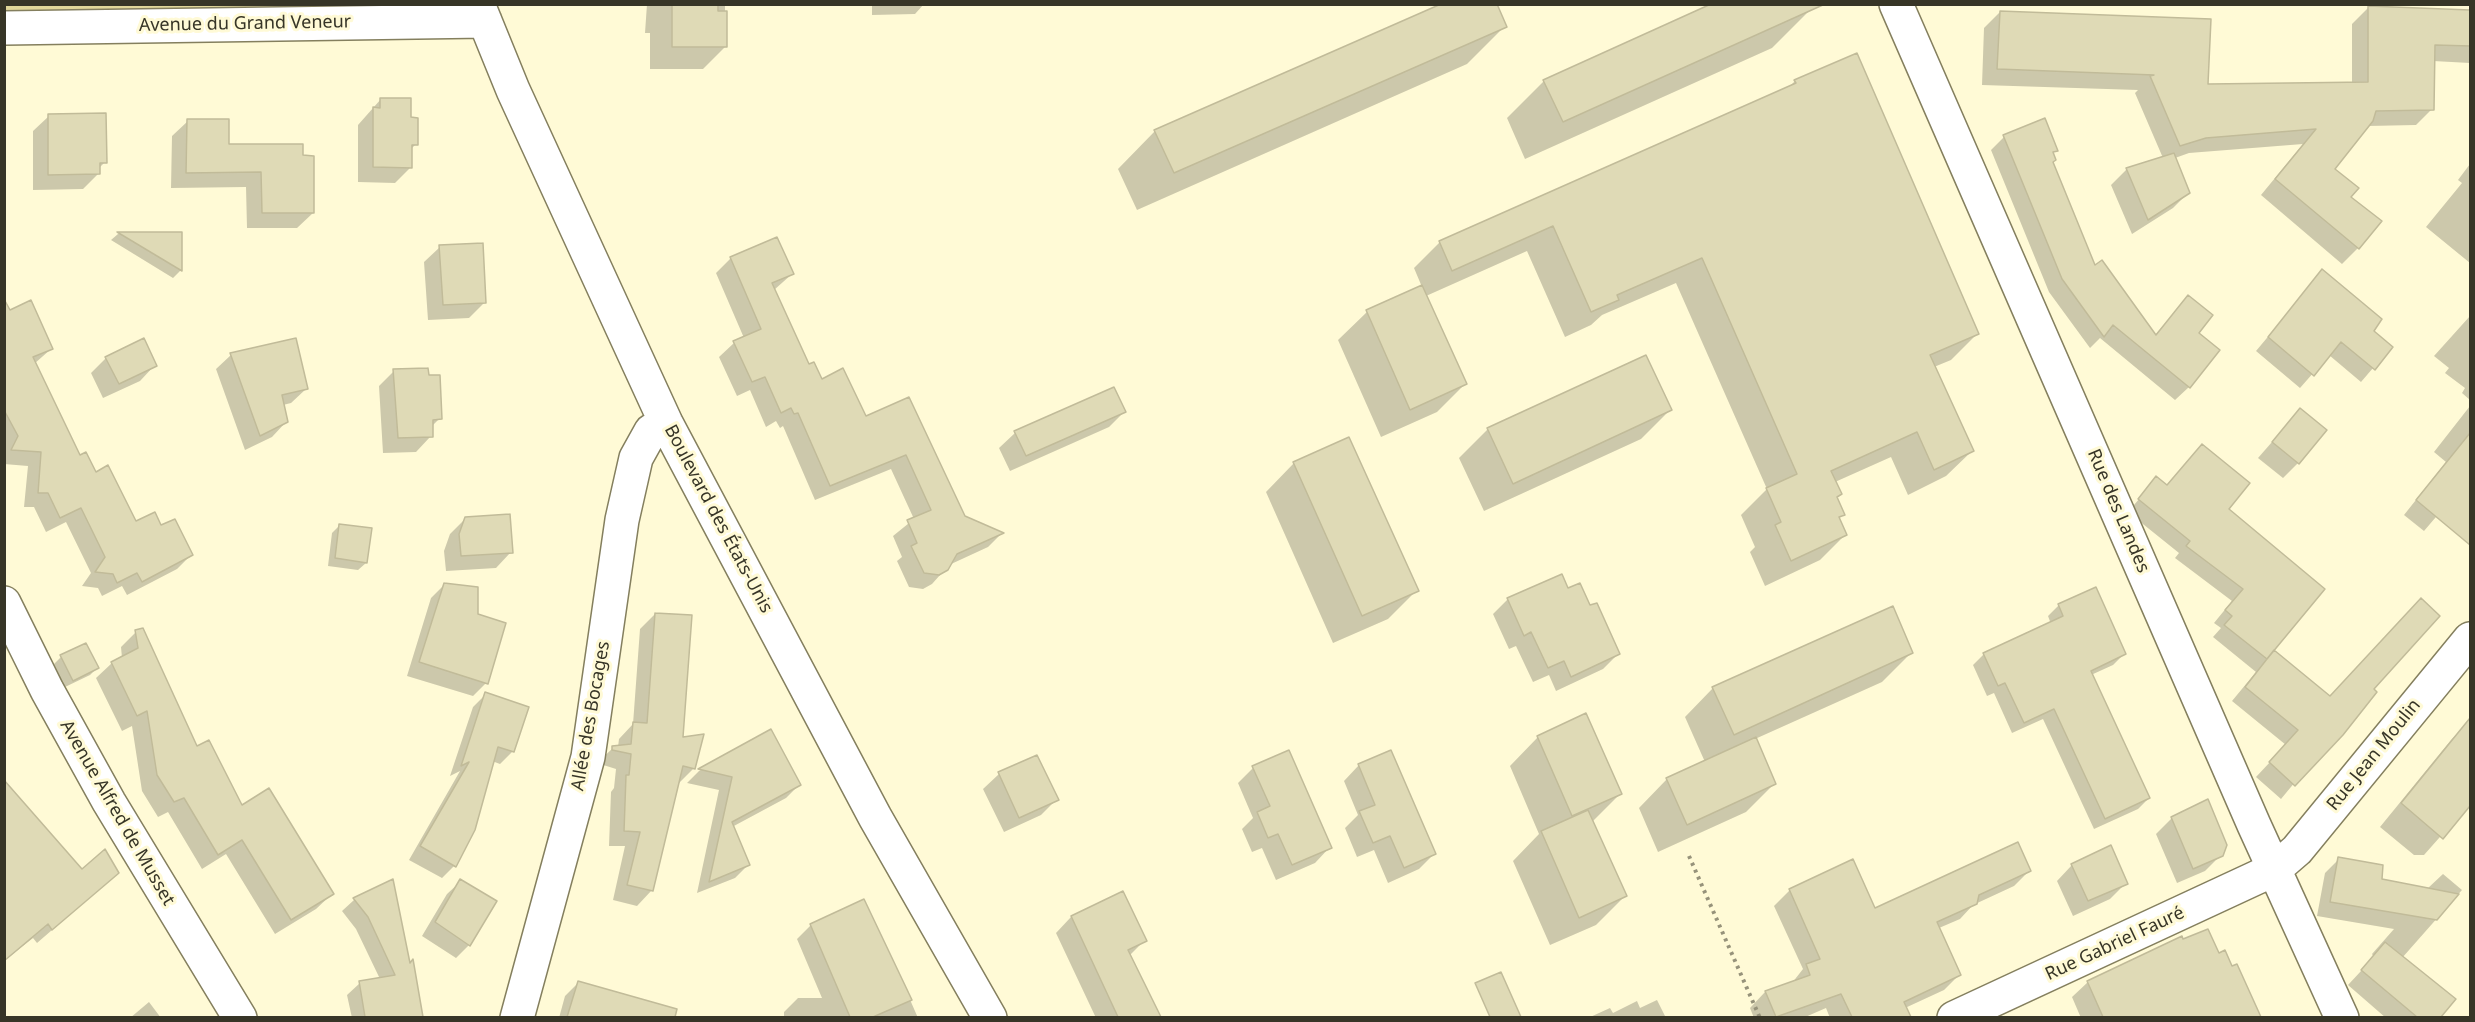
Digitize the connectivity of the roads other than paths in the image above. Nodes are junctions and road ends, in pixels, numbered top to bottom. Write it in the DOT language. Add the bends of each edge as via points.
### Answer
graph roads {
  1 [pos="1896,4"];
  2 [pos="481,13"];
  3 [pos="4,28"];
  4 [pos="666,423"];
  5 [pos="4,603"];
  6 [pos="2470,639"];
  7 [pos="2275,869"];
  8 [pos="240,1017"];
  9 [pos="517,1017"];
  10 [pos="990,1017"];
  11 [pos="1954,1017"];
  12 [pos="2342,1017"];
  1 -- 7 [label="street, Rue des Landes"];
  2 -- 3 [label="street, Avenue du Grand Veneur"];
  2 -- 4 [label="street, Boulevard des États-Unis"];
  4 -- 9 [label="street, Allée des Bocages" via="651,431 636,458 622,520 588,757"];
  4 -- 10 [label="street, Boulevard des États-Unis" via="875,817"];
  5 -- 8 [label="street, Avenue Alfred de Musset" via="109,802"];
  6 -- 7 [label="street, Rue Jean Moulin" via="2297,849"];
  7 -- 11 [label="street, Rue Gabriel Fauré"];
  7 -- 12 [label="street, Rue des Landes"];
}
